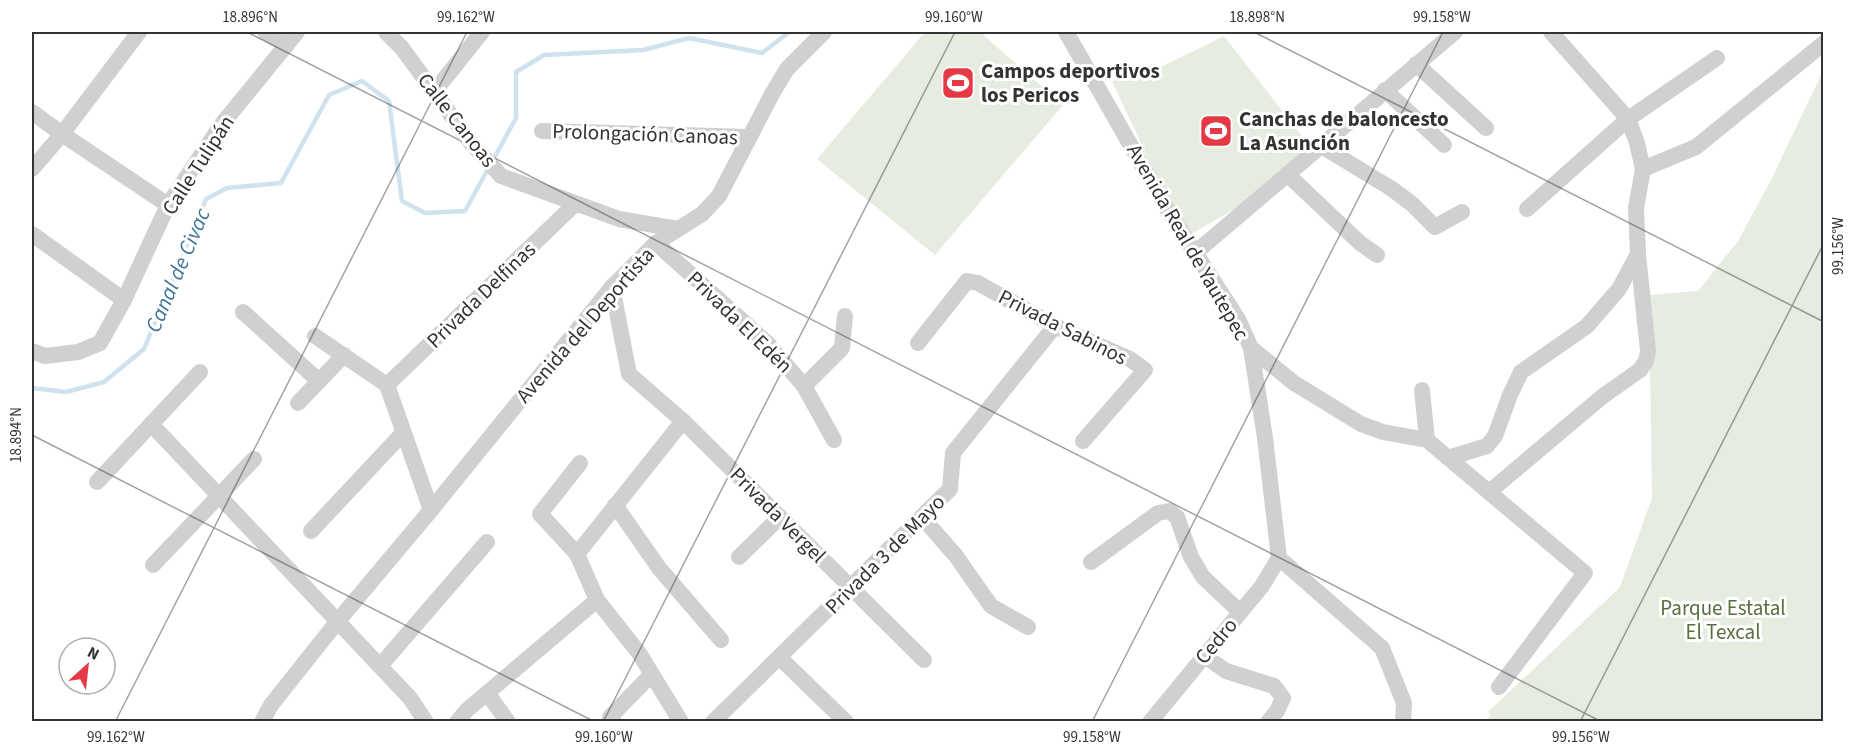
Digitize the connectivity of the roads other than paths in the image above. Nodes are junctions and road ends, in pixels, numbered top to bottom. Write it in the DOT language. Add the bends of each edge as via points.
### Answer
graph roads {
  1 [pos="139,32"];
  2 [pos="265,32"];
  3 [pos="297,32"];
  4 [pos="386,32"];
  5 [pos="482,32"];
  6 [pos="824,32"];
  7 [pos="1066,32"];
  8 [pos="1455,32"];
  9 [pos="1551,32"];
  10 [pos="1824,43"];
  11 [pos="286,45"];
  12 [pos="1717,58"];
  13 [pos="1416,64"];
  14 [pos="1386,90"];
  15 [pos="434,92"];
  16 [pos="32,112"];
  17 [pos="1628,119"];
  18 [pos="1486,128"];
  19 [pos="542,131"];
  20 [pos="62,134"];
  21 [pos="749,137"];
  22 [pos="1320,145"];
  23 [pos="1444,145"];
  24 [pos="32,169"];
  25 [pos="1642,169"];
  26 [pos="1287,174"];
  27 [pos="574,204"];
  28 [pos="168,205"];
  29 [pos="1527,209"];
  30 [pos="1462,212"];
  31 [pos="678,229"];
  32 [pos="32,234"];
  33 [pos="656,243"];
  34 [pos="1196,252"];
  35 [pos="1638,254"];
  36 [pos="1377,255"];
  37 [pos="612,287"];
  38 [pos="124,300"];
  39 [pos="243,312"];
  40 [pos="845,316"];
  41 [pos="1055,326"];
  42 [pos="315,336"];
  43 [pos="918,343"];
  44 [pos="1251,348"];
  45 [pos="32,351"];
  46 [pos="344,355"];
  47 [pos="200,372"];
  48 [pos="319,381"];
  49 [pos="387,385"];
  50 [pos="804,386"];
  51 [pos="1422,390"];
  52 [pos="298,403"];
  53 [pos="683,421"];
  54 [pos="151,424"];
  55 [pos="403,433"];
  56 [pos="834,440"];
  57 [pos="1428,440"];
  58 [pos="1083,441"];
  59 [pos="1448,458"];
  60 [pos="254,459"];
  61 [pos="580,463"];
  62 [pos="97,482"];
  63 [pos="1489,492"];
  64 [pos="220,495"];
  65 [pos="615,505"];
  66 [pos="431,510"];
  67 [pos="780,517"];
  68 [pos="922,517"];
  69 [pos="311,531"];
  70 [pos="487,542"];
  71 [pos="577,554"];
  72 [pos="739,557"];
  73 [pos="1279,558"];
  74 [pos="1091,562"];
  75 [pos="153,565"];
  76 [pos="851,588"];
  77 [pos="597,600"];
  78 [pos="1240,612"];
  79 [pos="337,622"];
  80 [pos="1028,627"];
  81 [pos="721,640"];
  82 [pos="1203,655"];
  83 [pos="779,657"];
  84 [pos="924,660"];
  85 [pos="380,666"];
  86 [pos="651,675"];
  87 [pos="1499,687"];
  88 [pos="487,693"];
  89 [pos="262,722"];
  90 [pos="426,722"];
  91 [pos="457,722"];
  92 [pos="508,722"];
  93 [pos="614,722"];
  94 [pos="681,722"];
  95 [pos="713,722"];
  96 [pos="846,722"];
  97 [pos="1150,722"];
  98 [pos="1268,722"];
  99 [pos="1403,722"];
  1 -- 20 [label="street"];
  2 -- 11 [label="street"];
  3 -- 11 [label="street, Calle Tulipán"];
  4 -- 15 [label="street, Calle Canoas"];
  5 -- 15 [label="street"];
  6 -- 21 [label="street, Avenida del Deportista" via="787,69"];
  7 -- 34 [label="street, Avenida Real de Yautepec" via="1170,214"];
  8 -- 13 [label="street"];
  9 -- 17 [label="street"];
  10 -- 25 [label="street" via="1696,147"];
  11 -- 28 [label="street, Calle Tulipán" via="222,124"];
  12 -- 17 [label="street"];
  13 -- 14 [label="street"];
  13 -- 18 [label="street"];
  14 -- 22 [label="street"];
  14 -- 23 [label="street"];
  15 -- 27 [label="street, Calle Canoas" via="501,176"];
  16 -- 20 [label="street"];
  17 -- 25 [label="street"];
  17 -- 29 [label="street"];
  19 -- 21 [label="street, Prolongación Canoas"];
  20 -- 24 [label="street"];
  20 -- 28 [label="street"];
  21 -- 31 [label="street, Avenida del Deportista" via="719,196 702,214"];
  22 -- 26 [label="street"];
  22 -- 30 [label="street" via="1392,189 1435,227"];
  25 -- 35 [label="street" via="1636,208"];
  26 -- 34 [label="street"];
  26 -- 36 [label="street"];
  27 -- 31 [label="street, Calle Canoas" via="619,219"];
  27 -- 49 [label="street, Privada Delfinas"];
  28 -- 38 [label="street, Calle Tulipán"];
  31 -- 33 [label="street, Avenida del Deportista"];
  32 -- 38 [label="street"];
  33 -- 37 [label="street, Avenida del Deportista"];
  33 -- 50 [label="street, Privada El Edén" via="768,344"];
  34 -- 44 [label="street, Avenida Real de Yautepec" via="1238,319"];
  35 -- 59 [label="street" via="1619,289 1587,326 1521,372 1495,436 1487,446"];
  35 -- 63 [label="street" via="1646,361 1640,370 1603,396"];
  37 -- 53 [label="street, Privada Vergel" via="629,374"];
  37 -- 66 [label="street, Avenida del Deportista"];
  38 -- 45 [label="street, Calle Tulipán" via="100,343 78,352 45,356"];
  39 -- 48 [label="street"];
  40 -- 50 [label="street" via="842,348"];
  41 -- 43 [label="street, Privada Sabinos" via="978,283 967,281"];
  41 -- 58 [label="street, Privada Sabinos" via="1130,359 1144,370"];
  41 -- 68 [label="street, Privada 3 de Mayo" via="953,453 950,489"];
  42 -- 46 [label="street"];
  44 -- 57 [label="street" via="1294,383 1361,424"];
  44 -- 73 [label="street, Avenida Real de Yautepec"];
  46 -- 48 [label="street"];
  46 -- 49 [label="street"];
  47 -- 54 [label="street"];
  48 -- 52 [label="street"];
  49 -- 55 [label="street"];
  50 -- 56 [label="street, Privada El Edén"];
  51 -- 57 [label="street"];
  53 -- 65 [label="street"];
  53 -- 67 [label="street, Privada Vergel"];
  54 -- 62 [label="street"];
  54 -- 64 [label="street"];
  55 -- 66 [label="street"];
  55 -- 69 [label="street"];
  57 -- 59 [label="street"];
  59 -- 63 [label="street"];
  60 -- 64 [label="street"];
  61 -- 71 [label="street" via="540,514"];
  63 -- 87 [label="street" via="1585,573"];
  64 -- 75 [label="street"];
  64 -- 79 [label="street"];
  65 -- 71 [label="street"];
  65 -- 81 [label="street" via="659,568"];
  66 -- 79 [label="street, Avenida del Deportista"];
  67 -- 72 [label="street"];
  67 -- 76 [label="street, Privada Vergel"];
  68 -- 76 [label="street, Privada 3 de Mayo"];
  68 -- 80 [label="street" via="991,606"];
  70 -- 85 [label="street"];
  71 -- 77 [label="street"];
  73 -- 78 [label="street, Cedro"];
  73 -- 99 [label="street" via="1382,648 1404,703"];
  74 -- 78 [label="street" via="1158,513 1169,511 1177,517 1191,557 1203,577"];
  76 -- 83 [label="street, Privada 3 de Mayo"];
  76 -- 84 [label="street, Privada Vergel"];
  77 -- 86 [label="street" via="639,653"];
  77 -- 88 [label="street"];
  78 -- 82 [label="street, Cedro"];
  79 -- 85 [label="street"];
  79 -- 89 [label="street, Avenida del Deportista"];
  82 -- 97 [label="street, Cedro"];
  82 -- 98 [label="street" via="1226,671 1274,686 1283,698"];
  83 -- 95 [label="street, Privada 3 de Mayo"];
  83 -- 96 [label="street"];
  85 -- 90 [label="street"];
  86 -- 93 [label="street" via="610,717"];
  86 -- 94 [label="street"];
  88 -- 91 [label="street"];
  88 -- 92 [label="street"];
}
